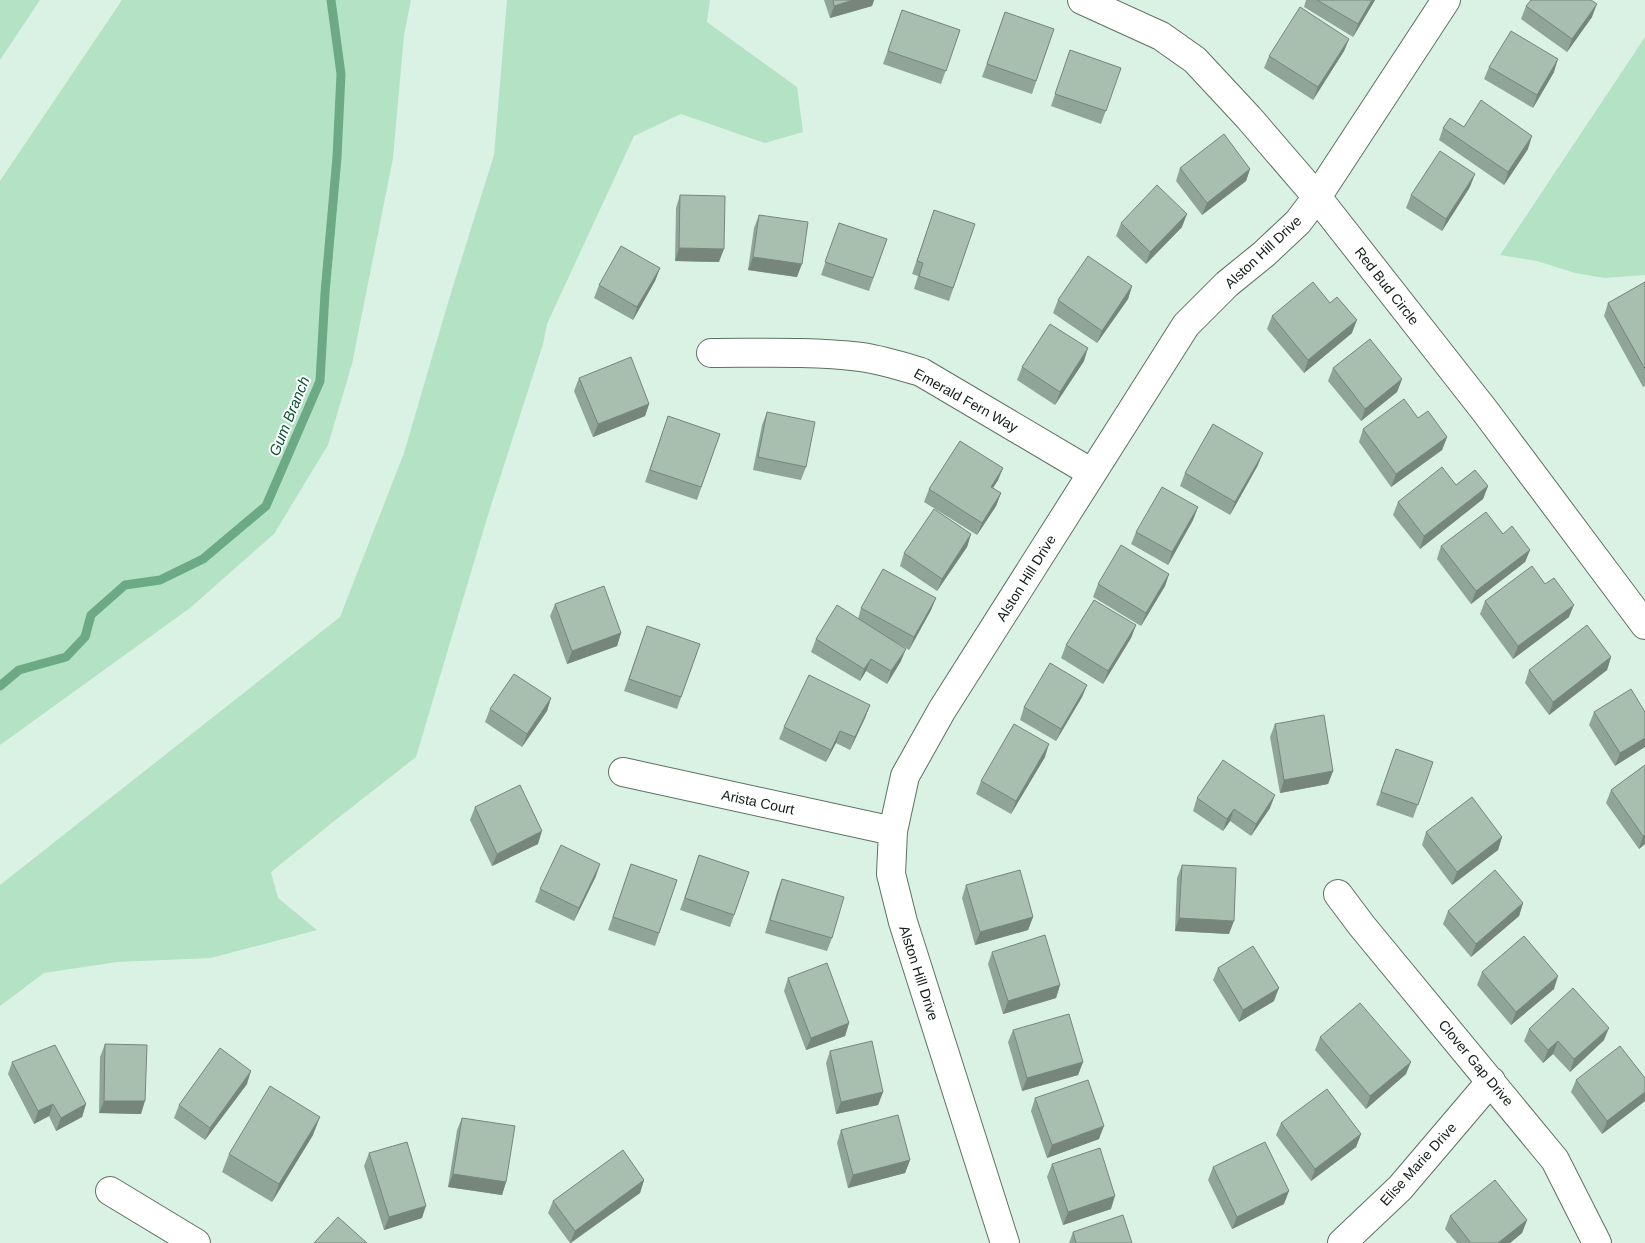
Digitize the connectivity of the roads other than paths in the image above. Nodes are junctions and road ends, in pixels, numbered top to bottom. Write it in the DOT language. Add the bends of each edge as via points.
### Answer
graph roads {
  1 [pos="1082,0"];
  2 [pos="1446,0"];
  3 [pos="1316,196"];
  4 [pos="711,353"];
  5 [pos="1092,472"];
  6 [pos="1645,625"];
  7 [pos="623,772"];
  8 [pos="893,831"];
  9 [pos="1338,894"];
  10 [pos="1491,1081"];
  11 [pos="110,1192"];
  12 [pos="196,1243"];
  13 [pos="1005,1243"];
  14 [pos="1342,1243"];
  15 [pos="1597,1243"];
  1 -- 3 [label="street, Red Bud Circle" via="1162,36 1195,60"];
  2 -- 3 [label="street, Alston Hill Drive"];
  3 -- 5 [label="street, Alston Hill Drive" via="1298,222 1186,325"];
  3 -- 6 [label="street, Red Bud Circle" via="1485,411"];
  4 -- 5 [label="street, Emerald Fern Way" via="811,353 861,357 921,372"];
  5 -- 8 [label="street, Alston Hill Drive" via="904,776"];
  7 -- 8 [label="street, Arista Court"];
  8 -- 13 [label="street, Alston Hill Drive" via="891,874 903,922"];
  9 -- 10 [label="street, Clover Gap Drive"];
  10 -- 14 [label="street, Elise Marie Drive" via="1400,1188"];
  10 -- 15 [label="street, Clover Gap Drive" via="1555,1160"];
  11 -- 12 [label="street"];
}
